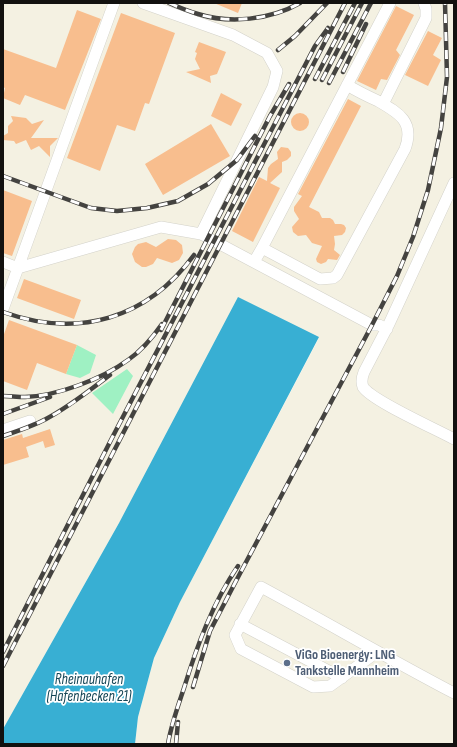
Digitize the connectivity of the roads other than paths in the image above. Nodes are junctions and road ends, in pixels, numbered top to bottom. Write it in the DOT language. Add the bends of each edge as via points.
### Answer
graph roads {
  1 [pos="114,3"];
  2 [pos="143,3"];
  3 [pos="390,3"];
  4 [pos="424,3"];
  5 [pos="347,85"];
  6 [pos="383,104"];
  7 [pos="454,183"];
  8 [pos="201,234"];
  9 [pos="262,248"];
  10 [pos="3,262"];
  11 [pos="254,262"];
  12 [pos="18,268"];
  13 [pos="3,309"];
  14 [pos="387,329"];
  15 [pos="30,421"];
  16 [pos="3,430"];
  17 [pos="454,439"];
  18 [pos="240,624"];
  19 [pos="377,652"];
  20 [pos="342,678"];
  21 [pos="454,693"];
  1 -- 12 [label="lane"];
  2 -- 8 [label="lane" via="233,35 267,53 277,71 273,87"];
  3 -- 5 [label="lane"];
  4 -- 6 [label="lane" via="426,18"];
  5 -- 6 [label="lane"];
  5 -- 9 [label="lane"];
  6 -- 9 [label="lane" via="403,119 408,129 408,140 337,275 333,278 320,279"];
  7 -- 14 [label="lane"];
  8 -- 11 [label="lane"];
  8 -- 12 [label="lane" via="161,227"];
  9 -- 11 [label="lane"];
  10 -- 12 [label="lane"];
  11 -- 14 [label="lane" via="372,325"];
  12 -- 13 [label="lane"];
  14 -- 17 [label="lane" via="364,372 362,385 374,397"];
  15 -- 16 [label="lane"];
  18 -- 19 [label="lane" via="261,587"];
  18 -- 20 [label="lane"];
  18 -- 20 [label="lane" via="235,635 241,649 313,687 330,686"];
  19 -- 20 [label="lane"];
  19 -- 21 [label="lane"];
}
